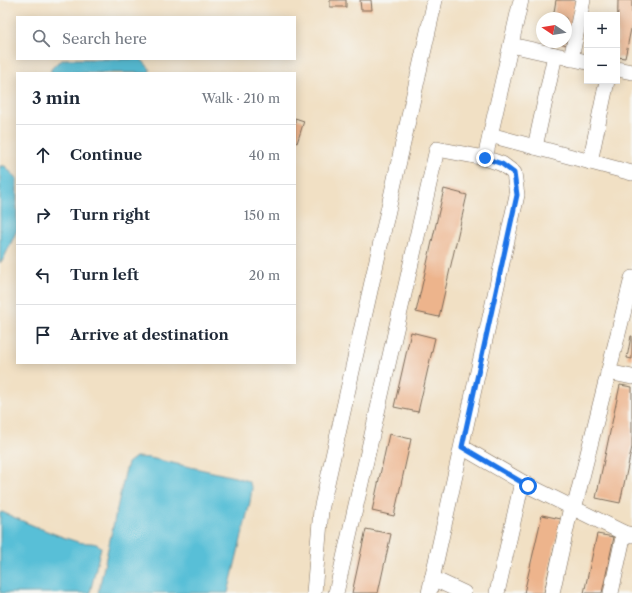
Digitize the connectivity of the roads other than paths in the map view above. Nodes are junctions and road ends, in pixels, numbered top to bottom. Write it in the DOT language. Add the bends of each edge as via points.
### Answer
graph roads {
  1 [pos="435,0"];
  2 [pos="521,0"];
  3 [pos="583,0"];
  4 [pos="510,45"];
  5 [pos="555,55"];
  6 [pos="571,59"];
  7 [pos="584,61"];
  8 [pos="606,84"];
  9 [pos="490,135"];
  10 [pos="535,147"];
  11 [pos="485,158"];
  12 [pos="590,162"];
  13 [pos="632,173"];
  14 [pos="632,278"];
  15 [pos="608,372"];
  16 [pos="632,377"];
  17 [pos="462,447"];
  18 [pos="522,482"];
  19 [pos="572,508"];
  20 [pos="628,534"];
  21 [pos="432,578"];
  22 [pos="314,593"];
  23 [pos="336,593"];
  24 [pos="429,593"];
  25 [pos="464,593"];
  26 [pos="497,593"];
  27 [pos="552,593"];
  28 [pos="610,593"];
  1 -- 22 [label="street" via="321,510"];
  2 -- 4 [label="street"];
  3 -- 6 [label="street"];
  4 -- 5 [label="street"];
  4 -- 9 [label="street"];
  5 -- 6 [label="street"];
  5 -- 10 [label="street"];
  6 -- 7 [label="street"];
  8 -- 12 [label="street"];
  9 -- 10 [label="street"];
  9 -- 11 [label="street"];
  10 -- 12 [label="street"];
  11 -- 17 [label="street" via="502,164 514,173 517,195"];
  11 -- 23 [label="street" via="437,149"];
  12 -- 13 [label="street"];
  14 -- 15 [label="street"];
  15 -- 16 [label="street"];
  15 -- 19 [label="street"];
  17 -- 18 [label="street"];
  17 -- 21 [label="street"];
  18 -- 19 [label="street"];
  18 -- 26 [label="street"];
  19 -- 20 [label="street"];
  19 -- 27 [label="street"];
  20 -- 28 [label="street"];
  21 -- 24 [label="street"];
  21 -- 25 [label="street"];
}
